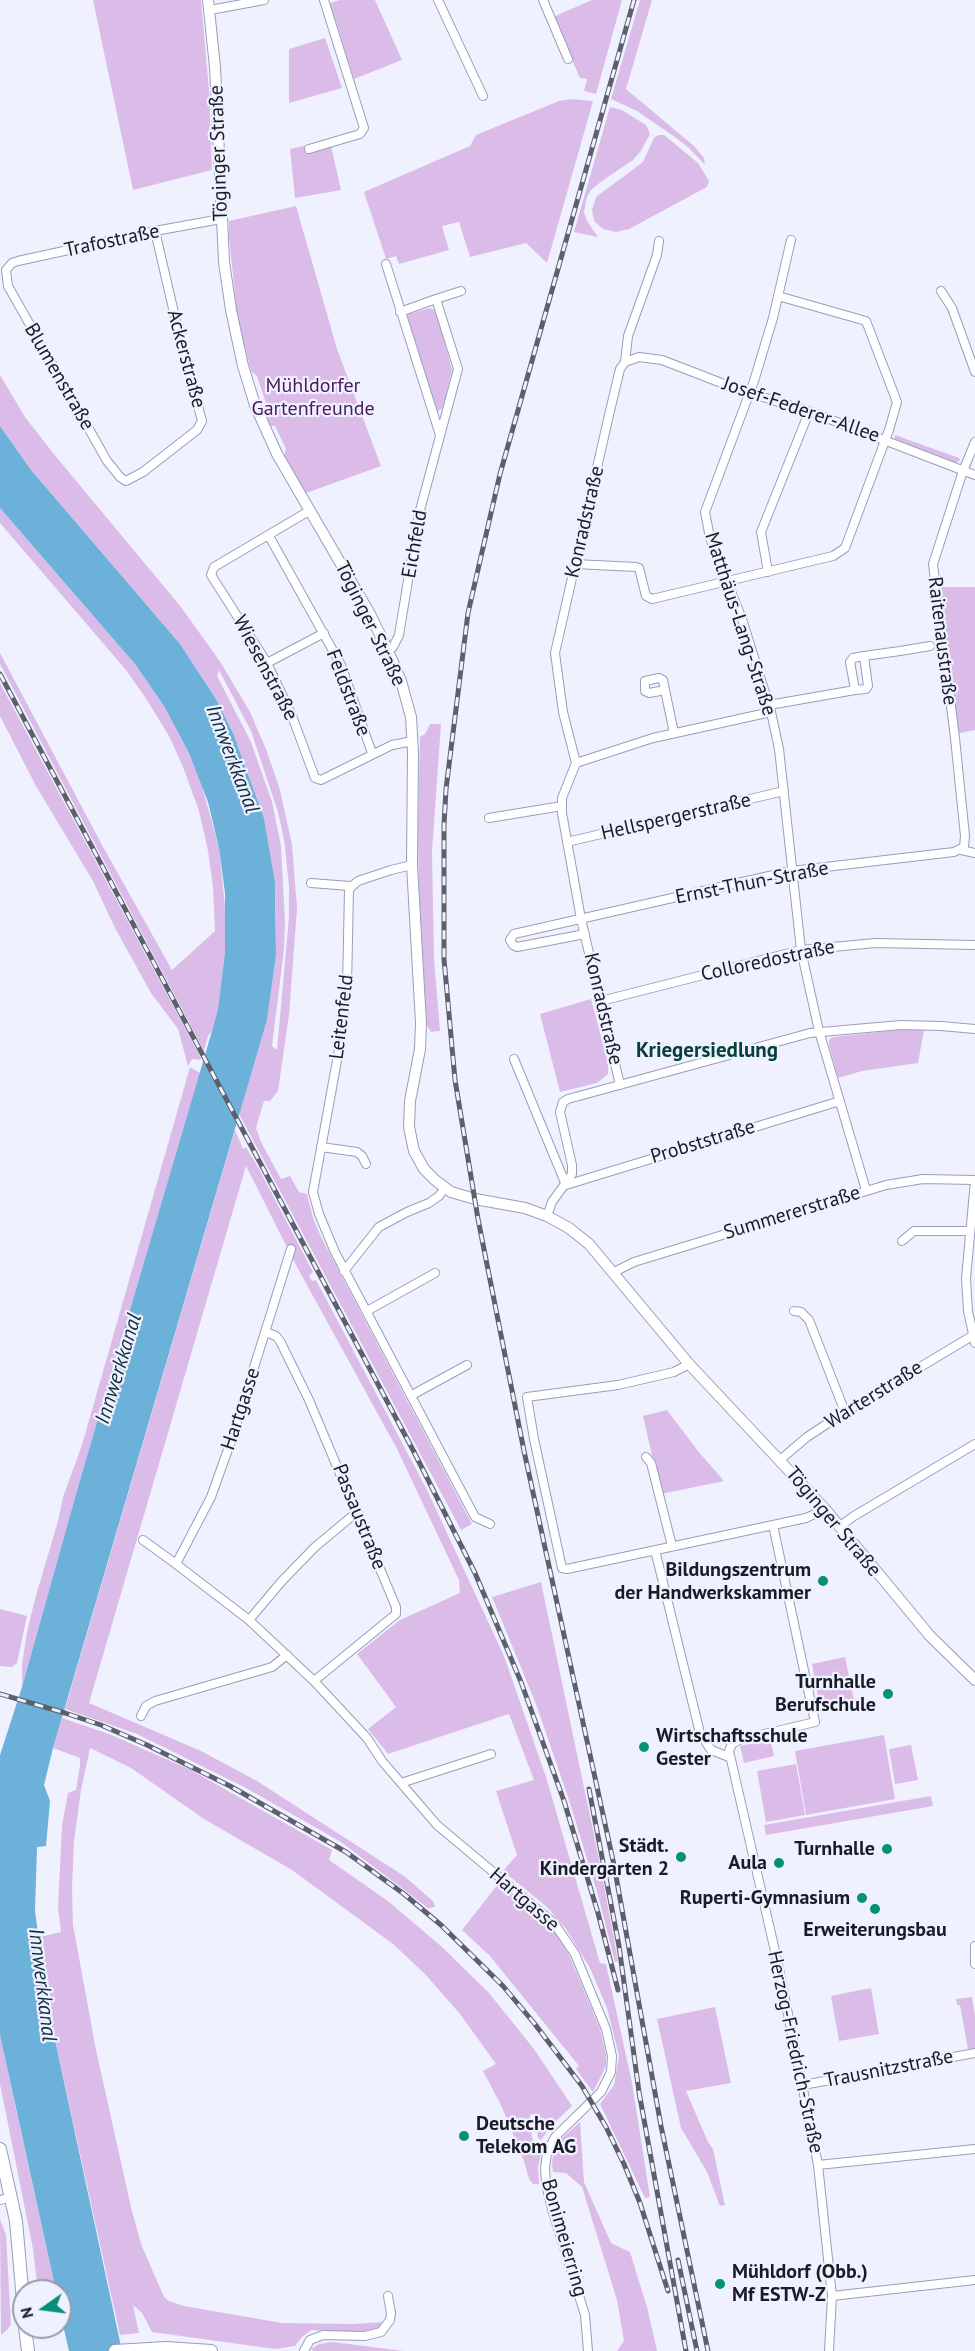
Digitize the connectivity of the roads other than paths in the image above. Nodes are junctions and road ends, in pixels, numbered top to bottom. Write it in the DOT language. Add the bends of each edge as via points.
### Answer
graph roads {
  1 [pos="264,0"];
  2 [pos="324,0"];
  3 [pos="438,0"];
  4 [pos="543,0"];
  5 [pos="209,5"];
  6 [pos="568,59"];
  7 [pos="483,96"];
  8 [pos="309,149"];
  9 [pos="221,219"];
  10 [pos="155,231"];
  11 [pos="791,240"];
  12 [pos="659,241"];
  13 [pos="386,264"];
  14 [pos="6,270"];
  15 [pos="461,291"];
  16 [pos="941,291"];
  17 [pos="778,296"];
  18 [pos="436,299"];
  19 [pos="400,312"];
  20 [pos="625,362"];
  21 [pos="975,372"];
  22 [pos="749,392"];
  23 [pos="809,412"];
  24 [pos="440,436"];
  25 [pos="885,440"];
  26 [pos="975,442"];
  27 [pos="963,471"];
  28 [pos="975,475"];
  29 [pos="122,480"];
  30 [pos="309,512"];
  31 [pos="269,536"];
  32 [pos="575,564"];
  33 [pos="768,572"];
  34 [pos="727,582"];
  35 [pos="324,633"];
  36 [pos="930,646"];
  37 [pos="388,651"];
  38 [pos="864,656"];
  39 [pos="267,663"];
  40 [pos="665,690"];
  41 [pos="855,690"];
  42 [pos="770,709"];
  43 [pos="674,733"];
  44 [pos="413,741"];
  45 [pos="372,753"];
  46 [pos="576,763"];
  47 [pos="784,791"];
  48 [pos="562,806"];
  49 [pos="489,818"];
  50 [pos="567,842"];
  51 [pos="962,848"];
  52 [pos="975,853"];
  53 [pos="412,865"];
  54 [pos="791,871"];
  55 [pos="311,883"];
  56 [pos="350,886"];
  57 [pos="581,919"];
  58 [pos="585,934"];
  59 [pos="975,945"];
  60 [pos="801,950"];
  61 [pos="600,1001"];
  62 [pos="975,1029"];
  63 [pos="819,1031"];
  64 [pos="514,1059"];
  65 [pos="620,1085"];
  66 [pos="840,1101"];
  67 [pos="321,1147"];
  68 [pos="366,1164"];
  69 [pos="975,1181"];
  70 [pos="566,1185"];
  71 [pos="444,1189"];
  72 [pos="866,1190"];
  73 [pos="547,1216"];
  74 [pos="970,1231"];
  75 [pos="902,1241"];
  76 [pos="291,1249"];
  77 [pos="344,1271"];
  78 [pos="614,1272"];
  79 [pos="435,1273"];
  80 [pos="367,1311"];
  81 [pos="794,1311"];
  82 [pos="266,1332"];
  83 [pos="974,1340"];
  84 [pos="688,1364"];
  85 [pos="467,1365"];
  86 [pos="412,1395"];
  87 [pos="845,1412"];
  88 [pos="975,1444"];
  89 [pos="646,1457"];
  90 [pos="780,1460"];
  91 [pos="825,1509"];
  92 [pos="358,1513"];
  93 [pos="490,1524"];
  94 [pos="773,1525"];
  95 [pos="840,1527"];
  96 [pos="143,1540"];
  97 [pos="672,1546"];
  98 [pos="655,1550"];
  99 [pos="176,1564"];
  100 [pos="249,1620"];
  101 [pos="287,1655"];
  102 [pos="975,1680"];
  103 [pos="314,1681"];
  104 [pos="141,1716"];
  105 [pos="491,1754"];
  106 [pos="729,1758"];
  107 [pos="401,1783"];
  108 [pos="975,1946"];
  109 [pos="975,1964"];
  110 [pos="975,2053"];
  111 [pos="803,2085"];
  112 [pos="561,2129"];
  113 [pos="975,2149"];
  114 [pos="0,2150"];
  115 [pos="818,2165"];
  116 [pos="6,2198"];
  117 [pos="22,2279"];
  118 [pos="975,2280"];
  119 [pos="388,2296"];
  120 [pos="832,2296"];
  121 [pos="131,2350"];
  122 [pos="115,2351"];
  123 [pos="211,2351"];
  124 [pos="304,2351"];
  125 [pos="588,2351"];
  126 [pos="829,2351"];
  1 -- 5 [label="street"];
  2 -- 8 [label="street" via="364,128 360,134"];
  3 -- 7 [label="street"];
  4 -- 6 [label="street"];
  5 -- 9 [label="street, Töginger Straße"];
  9 -- 10 [label="street, Trafostraße"];
  9 -- 30 [label="street, Töginger Straße" via="229,302 248,385 277,453"];
  10 -- 14 [label="street, Trafostraße" via="18,261"];
  10 -- 29 [label="street, Ackerstraße" via="202,421 197,430 143,472"];
  11 -- 17 [label="street, Matthäus-Lang-Straße"];
  12 -- 20 [label="street, Konradstraße" via="628,336"];
  13 -- 19 [label="street"];
  14 -- 29 [label="street, Blumenstraße" via="8,286"];
  15 -- 18 [label="street"];
  16 -- 21 [label="street" via="952,308"];
  17 -- 22 [label="street, Matthäus-Lang-Straße"];
  17 -- 25 [label="street" via="866,321 897,402"];
  18 -- 19 [label="street"];
  18 -- 24 [label="street, Eichfeld" via="458,369"];
  19 -- 24 [label="street"];
  20 -- 22 [label="street, Josef-Federer-Allee" via="639,357 662,360"];
  20 -- 32 [label="street, Konradstraße" via="620,369"];
  22 -- 23 [label="street, Josef-Federer-Allee"];
  22 -- 34 [label="street, Matthäus-Lang-Straße" via="705,512"];
  23 -- 25 [label="street, Josef-Federer-Allee"];
  23 -- 33 [label="street" via="760,532"];
  24 -- 37 [label="street, Eichfeld" via="419,514 399,635"];
  25 -- 27 [label="street, Josef-Federer-Allee"];
  25 -- 33 [label="street" via="845,548 833,556"];
  26 -- 27 [label="street, Raitenaustraße"];
  27 -- 28 [label="street, Josef-Federer-Allee"];
  27 -- 51 [label="street, Raitenaustraße" via="933,564 966,836"];
  30 -- 31 [label="street, Wiesenstraße"];
  30 -- 37 [label="street, Töginger Straße"];
  31 -- 35 [label="street, Feldstraße"];
  31 -- 39 [label="street, Wiesenstraße" via="214,567 211,575"];
  32 -- 34 [label="street" via="639,568 646,596 652,599"];
  32 -- 46 [label="street, Konradstraße" via="555,653 563,712"];
  33 -- 34 [label="street"];
  34 -- 42 [label="street, Matthäus-Lang-Straße" via="753,649"];
  35 -- 39 [label="street, Feldstraße"];
  35 -- 45 [label="street, Feldstraße" via="344,674"];
  36 -- 38 [label="street"];
  37 -- 44 [label="street, Töginger Straße" via="408,706"];
  38 -- 41 [label="street" via="868,686"];
  38 -- 41 [label="street" via="850,659"];
  39 -- 45 [label="street, Wiesenstraße" via="315,778 321,780"];
  40 -- 43 [label="street"];
  41 -- 42 [label="street"];
  42 -- 43 [label="street"];
  42 -- 47 [label="street, Matthäus-Lang-Straße"];
  43 -- 46 [label="street"];
  44 -- 45 [label="street, Wiesenstraße"];
  44 -- 53 [label="street, Töginger Straße"];
  46 -- 48 [label="street, Konradstraße"];
  47 -- 50 [label="street, Hellspergerstraße"];
  47 -- 54 [label="street, Matthäus-Lang-Straße"];
  48 -- 49 [label="street"];
  48 -- 50 [label="street, Konradstraße"];
  50 -- 57 [label="street, Konradstraße"];
  51 -- 52 [label="street, Ernst-Thun-Straße"];
  51 -- 54 [label="street, Ernst-Thun-Straße" via="867,864"];
  53 -- 56 [label="street"];
  53 -- 71 [label="street, Töginger Straße" via="421,1023 409,1127 417,1158"];
  54 -- 57 [label="street, Ernst-Thun-Straße"];
  54 -- 60 [label="street, Matthäus-Lang-Straße"];
  55 -- 56 [label="street"];
  56 -- 67 [label="street, Leitenfeld" via="347,987"];
  57 -- 58 [label="street, Konradstraße"];
  57 -- 58 [label="street, Konradstraße" via="514,934 510,942 517,946"];
  58 -- 61 [label="street, Konradstraße"];
  59 -- 60 [label="street, Colloredostraße" via="875,943"];
  60 -- 61 [label="street, Colloredostraße"];
  60 -- 63 [label="street, Matthäus-Lang-Straße"];
  61 -- 65 [label="street, Konradstraße"];
  62 -- 63 [label="street" via="902,1025"];
  63 -- 65 [label="street"];
  63 -- 66 [label="street, Matthäus-Lang-Straße"];
  64 -- 70 [label="street"];
  65 -- 70 [label="street" via="568,1099 561,1107 572,1165"];
  66 -- 70 [label="street, Probststraße"];
  66 -- 72 [label="street, Matthäus-Lang-Straße"];
  67 -- 68 [label="street" via="357,1152"];
  67 -- 77 [label="street, Leitenfeld" via="313,1192 315,1203"];
  69 -- 72 [label="street, Summererstraße" via="923,1179"];
  69 -- 74 [label="street"];
  70 -- 73 [label="street" via="552,1202"];
  71 -- 73 [label="street, Töginger Straße"];
  71 -- 77 [label="street" via="429,1203 380,1227"];
  72 -- 78 [label="street, Summererstraße" via="634,1262"];
  73 -- 78 [label="street, Töginger Straße" via="579,1235"];
  74 -- 75 [label="street" via="914,1232"];
  74 -- 83 [label="street" via="967,1295"];
  76 -- 82 [label="street, Hartgasse"];
  77 -- 80 [label="street, Leitenfeld"];
  78 -- 84 [label="street, Töginger Straße"];
  79 -- 80 [label="street"];
  80 -- 86 [label="street, Leitenfeld"];
  81 -- 87 [label="street" via="809,1320"];
  82 -- 92 [label="street, Passaustraße" via="280,1341"];
  82 -- 99 [label="street, Hartgasse" via="211,1497"];
  83 -- 87 [label="street, Warterstraße"];
  84 -- 90 [label="street, Töginger Straße"];
  84 -- 98 [label="street" via="674,1372 618,1385 527,1396 562,1568"];
  85 -- 86 [label="street"];
  86 -- 93 [label="street, Leitenfeld" via="475,1517"];
  87 -- 90 [label="street, Warterstraße"];
  88 -- 95 [label="street"];
  89 -- 97 [label="street" via="651,1463"];
  90 -- 91 [label="street, Töginger Straße"];
  91 -- 94 [label="street" via="806,1518"];
  91 -- 95 [label="street, Töginger Straße"];
  92 -- 100 [label="street" via="315,1547"];
  92 -- 103 [label="street, Passaustraße" via="396,1614"];
  94 -- 97 [label="street"];
  94 -- 106 [label="street" via="815,1722 739,1740 729,1748"];
  95 -- 102 [label="street, Töginger Straße" via="925,1631"];
  96 -- 99 [label="street, Hartgasse"];
  97 -- 98 [label="street"];
  98 -- 106 [label="street" via="700,1733 711,1750"];
  99 -- 100 [label="street, Hartgasse"];
  100 -- 101 [label="street, Hartgasse"];
  101 -- 103 [label="street, Hartgasse"];
  101 -- 104 [label="street" via="272,1667 155,1701 146,1706"];
  103 -- 107 [label="street, Hartgasse" via="367,1738"];
  105 -- 107 [label="street"];
  106 -- 111 [label="street, Herzog-Friedrich-Straße"];
  107 -- 112 [label="street, Hartgasse" via="437,1824 554,1923 582,1968 606,2029 612,2063 601,2092"];
  108 -- 109 [label="street"];
  110 -- 111 [label="street, Trausnitzstraße"];
  111 -- 115 [label="street, Herzog-Friedrich-Straße"];
  112 -- 125 [label="street, Bonimeierring" via="547,2152 546,2184 582,2300"];
  113 -- 115 [label="street"];
  114 -- 116 [label="main road"];
  115 -- 120 [label="street, Herzog-Friedrich-Straße"];
  116 -- 117 [label="main road" via="19,2244"];
  118 -- 120 [label="street"];
  119 -- 124 [label="street" via="390,2320 381,2332 365,2336 323,2335 310,2340"];
  120 -- 126 [label="street, Herzog-Friedrich-Straße"];
  121 -- 122 [label="main road"];
  121 -- 123 [label="main road"];
}
